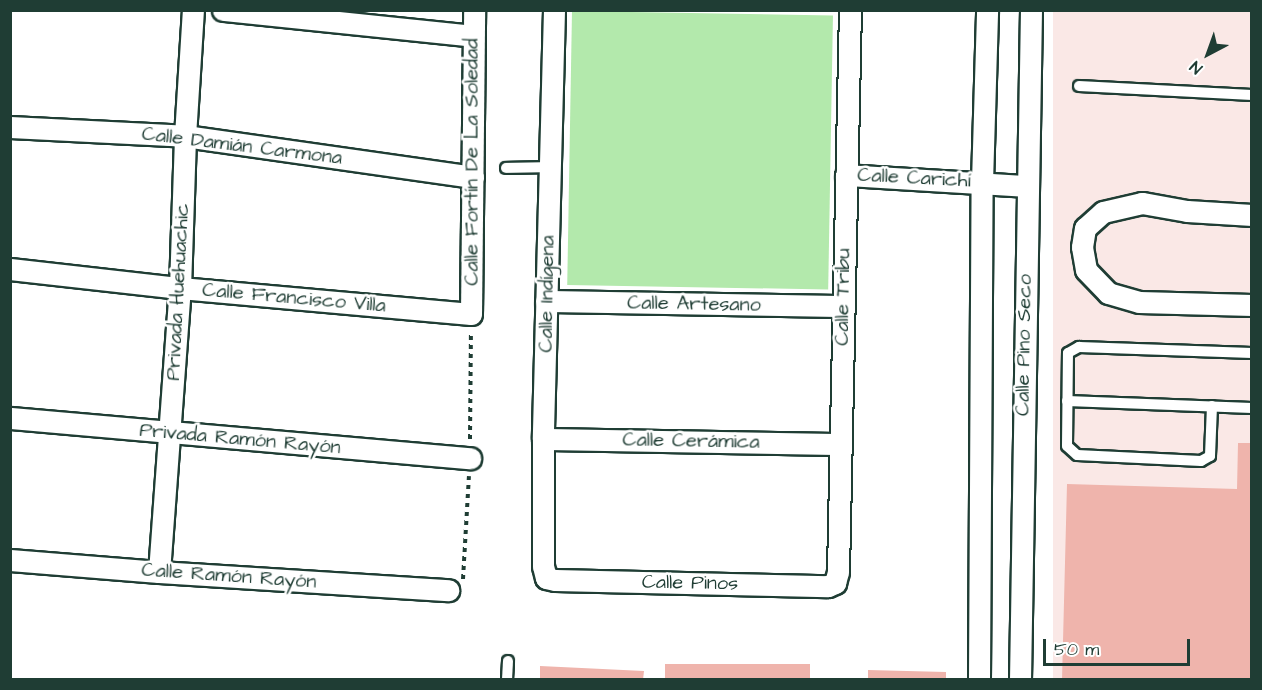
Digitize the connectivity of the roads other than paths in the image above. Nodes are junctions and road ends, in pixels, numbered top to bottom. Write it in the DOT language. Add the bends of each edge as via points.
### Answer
graph roads {
  1 [pos="193,10"];
  2 [pos="223,10"];
  3 [pos="474,10"];
  4 [pos="554,10"];
  5 [pos="850,10"];
  6 [pos="987,10"];
  7 [pos="1031,10"];
  8 [pos="473,36"];
  9 [pos="1079,86"];
  10 [pos="1251,95"];
  11 [pos="10,127"];
  12 [pos="185,136"];
  13 [pos="550,167"];
  14 [pos="506,168"];
  15 [pos="846,175"];
  16 [pos="473,177"];
  17 [pos="982,182"];
  18 [pos="1026,186"];
  19 [pos="1251,215"];
  20 [pos="10,269"];
  21 [pos="180,288"];
  22 [pos="546,301"];
  23 [pos="1251,305"];
  24 [pos="842,306"];
  25 [pos="471,314"];
  26 [pos="1251,353"];
  27 [pos="1067,400"];
  28 [pos="1212,406"];
  29 [pos="1251,408"];
  30 [pos="10,418"];
  31 [pos="168,433"];
  32 [pos="543,439"];
  33 [pos="839,444"];
  34 [pos="470,458"];
  35 [pos="10,560"];
  36 [pos="159,572"];
  37 [pos="546,578"];
  38 [pos="835,583"];
  39 [pos="448,590"];
  40 [pos="508,661"];
  41 [pos="507,680"];
  42 [pos="979,680"];
  43 [pos="1020,680"];
  1 -- 12 [label="street, Privada Huehuachic"];
  2 -- 8 [label="street"];
  3 -- 8 [label="street, Calle Fortín De La Soledad"];
  4 -- 13 [label="street, Calle Indígena"];
  5 -- 15 [label="street, Calle Tribu"];
  6 -- 17 [label="street"];
  7 -- 18 [label="street, Calle Pino Seco"];
  8 -- 16 [label="street, Calle Fortín De La Soledad"];
  9 -- 10 [label="lane"];
  11 -- 12 [label="street, Calle Damián Carmona"];
  12 -- 16 [label="street, Calle Damián Carmona"];
  12 -- 21 [label="street, Privada Huehuachic"];
  13 -- 14 [label="lane"];
  13 -- 22 [label="street, Calle Indígena"];
  15 -- 17 [label="street, Calle Carichí"];
  15 -- 24 [label="street, Calle Tribu"];
  16 -- 25 [label="street, Calle Fortín De La Soledad"];
  17 -- 18 [label="street, Calle Carichí"];
  17 -- 42 [label="street"];
  18 -- 43 [label="street, Calle Pino Seco"];
  19 -- 23 [label="street" via="1187,211 1143,203 1103,212 1085,228 1082,248 1086,270 1108,293 1139,302"];
  20 -- 21 [label="street, Calle Francisco Villa"];
  21 -- 25 [label="street, Calle Francisco Villa"];
  21 -- 31 [label="street, Privada Huehuachic"];
  22 -- 24 [label="street, Calle Artesano"];
  22 -- 32 [label="street, Calle Indígena"];
  24 -- 33 [label="street, Calle Tribu"];
  26 -- 27 [label="lane" via="1075,348 1067,357"];
  27 -- 28 [label="lane"];
  27 -- 28 [label="lane" via="1066,446 1077,455 1201,461 1210,456"];
  28 -- 29 [label="lane"];
  30 -- 31 [label="street, Privada Ramón Rayón"];
  31 -- 34 [label="street, Privada Ramón Rayón"];
  31 -- 36 [label="street, Privada Huehuachic"];
  32 -- 33 [label="street, Calle Cerámica"];
  32 -- 37 [label="street, Calle Indígena"];
  33 -- 38 [label="street, Calle Tribu"];
  35 -- 36 [label="street, Calle Ramón Rayón"];
  36 -- 39 [label="street, Calle Ramón Rayón"];
  37 -- 38 [label="street, Calle Pinos" via="828,586"];
  40 -- 41 [label="lane"];
}
